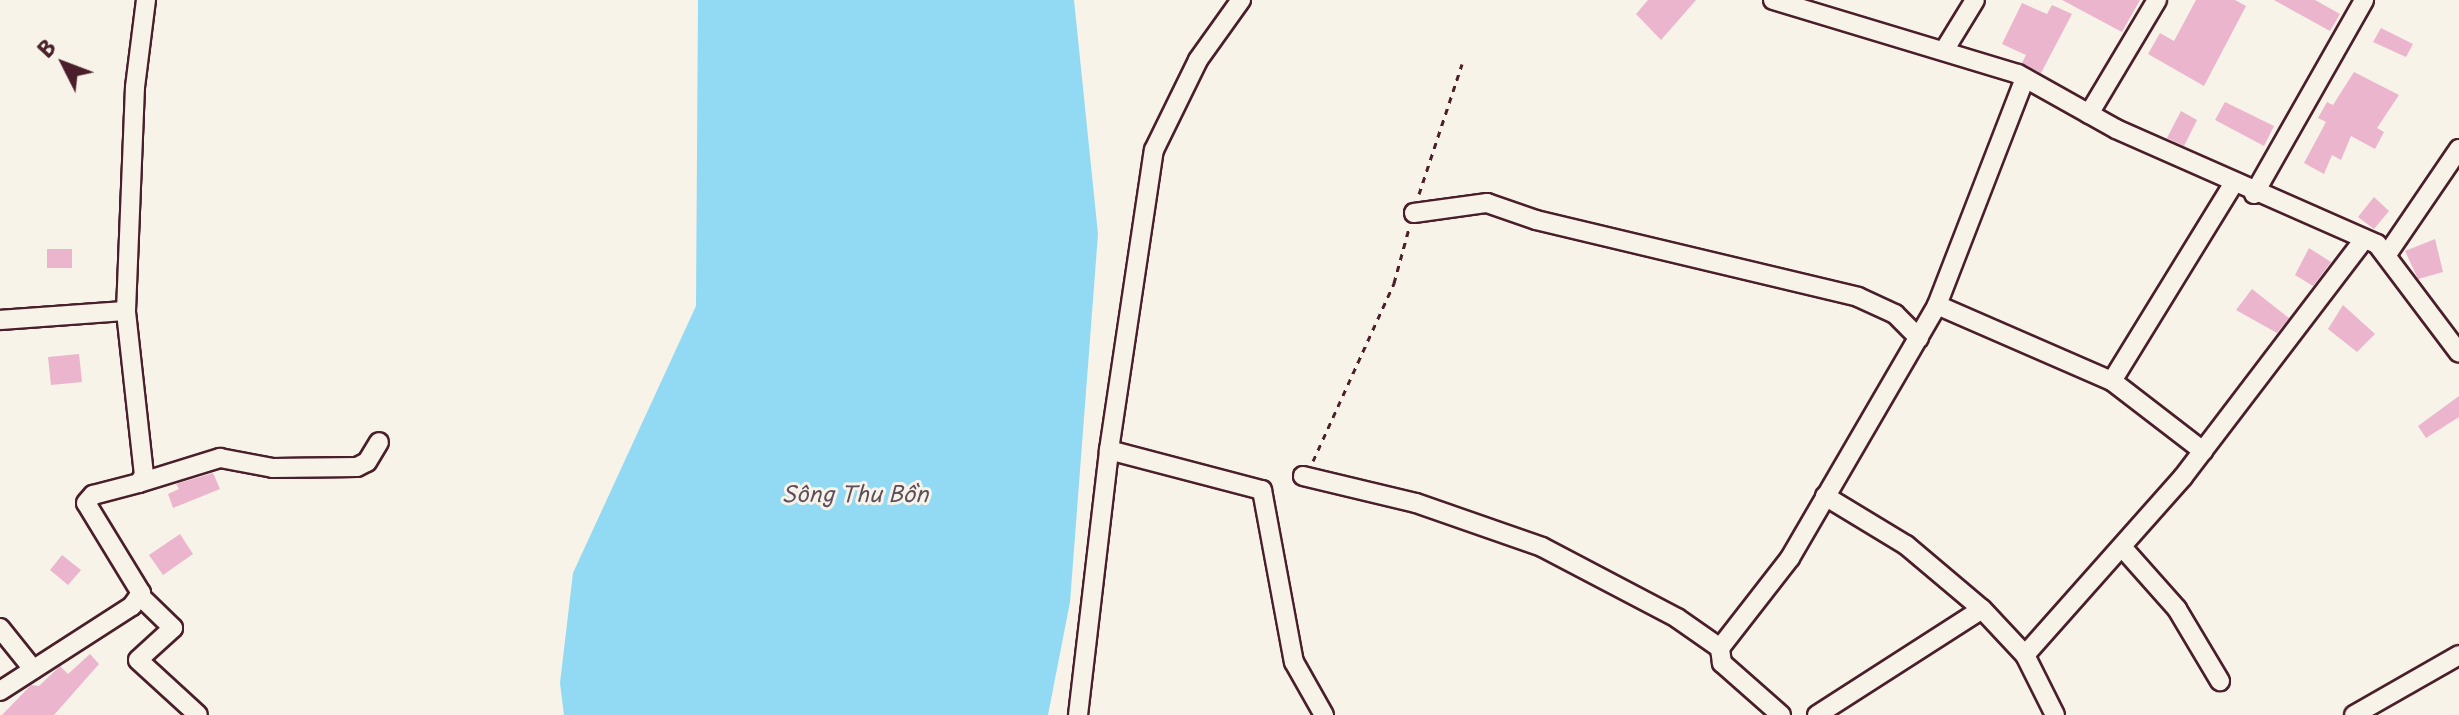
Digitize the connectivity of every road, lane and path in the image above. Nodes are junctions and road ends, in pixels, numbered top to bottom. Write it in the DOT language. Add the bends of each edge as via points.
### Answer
graph roads {
  1 [pos="146,0"];
  2 [pos="1241,0"];
  3 [pos="1773,0"];
  4 [pos="1975,0"];
  5 [pos="2157,0"];
  6 [pos="2364,0"];
  7 [pos="1945,49"];
  8 [pos="1462,64"];
  9 [pos="2025,78"];
  10 [pos="2089,114"];
  11 [pos="2459,149"];
  12 [pos="2233,184"];
  13 [pos="2254,194"];
  14 [pos="1414,213"];
  15 [pos="2364,239"];
  16 [pos="2388,253"];
  17 [pos="1937,305"];
  18 [pos="126,311"];
  19 [pos="0,320"];
  20 [pos="1919,338"];
  21 [pos="2459,353"];
  22 [pos="2112,381"];
  23 [pos="379,442"];
  24 [pos="1109,450"];
  25 [pos="2203,451"];
  26 [pos="1303,476"];
  27 [pos="139,483"];
  28 [pos="1825,496"];
  29 [pos="2122,547"];
  30 [pos="140,596"];
  31 [pos="1982,609"];
  32 [pos="0,628"];
  33 [pos="1720,648"];
  34 [pos="2025,655"];
  35 [pos="2459,655"];
  36 [pos="33,669"];
  37 [pos="2220,681"];
  38 [pos="0,691"];
  39 [pos="198,715"];
  40 [pos="1078,715"];
  41 [pos="1324,715"];
  42 [pos="1781,715"];
  43 [pos="1817,715"];
  44 [pos="2055,715"];
  45 [pos="2354,715"];
  1 -- 18 [label="street" via="135,87"];
  2 -- 24 [label="street" via="1198,60 1154,150"];
  3 -- 7 [label="street"];
  4 -- 7 [label="street"];
  5 -- 10 [label="street"];
  6 -- 13 [label="street"];
  7 -- 9 [label="street"];
  8 -- 14 [label="path"];
  9 -- 10 [label="street"];
  9 -- 17 [label="street"];
  10 -- 12 [label="street"];
  11 -- 16 [label="street"];
  12 -- 13 [label="street"];
  12 -- 22 [label="street"];
  13 -- 15 [label="street"];
  14 -- 20 [label="street" via="1487,203 1536,220 1858,297 1895,314"];
  14 -- 26 [label="path" via="1394,283"];
  15 -- 16 [label="street"];
  15 -- 25 [label="street"];
  16 -- 21 [label="street"];
  17 -- 20 [label="street"];
  17 -- 22 [label="street"];
  18 -- 19 [label="street"];
  18 -- 27 [label="street" via="144,471"];
  20 -- 28 [label="street"];
  22 -- 25 [label="street"];
  23 -- 27 [label="street" via="367,462 357,467 273,468 220,458"];
  24 -- 40 [label="street"];
  24 -- 41 [label="street" via="1262,490 1294,662"];
  25 -- 29 [label="street"];
  26 -- 33 [label="street" via="1416,503 1542,547 1677,618"];
  27 -- 30 [label="street" via="93,495 86,503"];
  28 -- 31 [label="street" via="1906,545"];
  28 -- 33 [label="street" via="1790,558"];
  29 -- 34 [label="street"];
  29 -- 37 [label="street" via="2177,609"];
  30 -- 36 [label="street"];
  30 -- 39 [label="street" via="173,628 138,660"];
  31 -- 34 [label="street"];
  31 -- 43 [label="street"];
  32 -- 36 [label="street"];
  33 -- 42 [label="street" via="1722,663"];
  34 -- 44 [label="street"];
  35 -- 45 [label="street"];
  36 -- 38 [label="street"];
}
